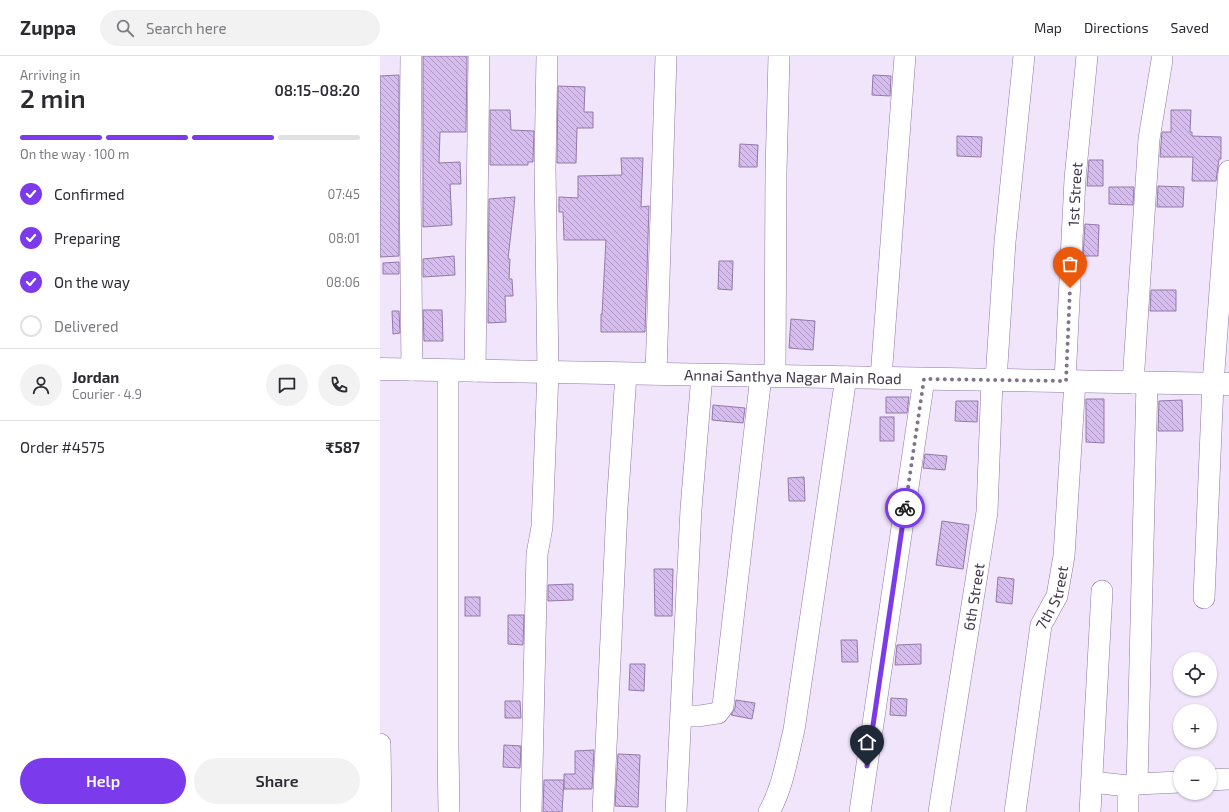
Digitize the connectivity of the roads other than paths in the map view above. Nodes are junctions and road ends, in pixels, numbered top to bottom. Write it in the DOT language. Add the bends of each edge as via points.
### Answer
graph roads {
  1 [pos="411,56"];
  2 [pos="479,56"];
  3 [pos="547,56"];
  4 [pos="666,56"];
  5 [pos="779,56"];
  6 [pos="905,56"];
  7 [pos="1024,56"];
  8 [pos="1087,56"];
  9 [pos="1162,60"];
  10 [pos="1229,171"];
  11 [pos="380,369"];
  12 [pos="412,370"];
  13 [pos="448,370"];
  14 [pos="475,371"];
  15 [pos="548,372"];
  16 [pos="626,374"];
  17 [pos="656,374"];
  18 [pos="702,375"];
  19 [pos="768,376"];
  20 [pos="846,377"];
  21 [pos="881,378"];
  22 [pos="924,379"];
  23 [pos="994,380"];
  24 [pos="1070,381"];
  25 [pos="1140,383"];
  26 [pos="1221,384"];
  27 [pos="1102,591"];
  28 [pos="1204,598"];
  29 [pos="681,716"];
  30 [pos="380,744"];
  31 [pos="1229,779"];
  32 [pos="1217,780"];
  33 [pos="1092,782"];
  34 [pos="1173,782"];
  35 [pos="1133,785"];
  36 [pos="381,812"];
  37 [pos="449,812"];
  38 [pos="531,812"];
  39 [pos="603,812"];
  40 [pos="676,812"];
  41 [pos="769,812"];
  42 [pos="860,812"];
  43 [pos="939,812"];
  44 [pos="1015,812"];
  45 [pos="1090,812"];
  46 [pos="1128,812"];
  1 -- 12 [label="street"];
  2 -- 14 [label="street"];
  3 -- 15 [label="street" via="545,166"];
  4 -- 17 [label="street"];
  5 -- 19 [label="street"];
  6 -- 21 [label="street"];
  7 -- 23 [label="street, 6th Street"];
  8 -- 24 [label="street, 1st Street" via="1075,179"];
  9 -- 25 [label="street" via="1149,139"];
  10 -- 26 [label="street"];
  11 -- 12 [label="street, Annai Santhya Nagar Main Road"];
  12 -- 13 [label="street, Annai Santhya Nagar Main Road"];
  13 -- 14 [label="street, Annai Santhya Nagar Main Road"];
  13 -- 37 [label="street"];
  14 -- 15 [label="street, Annai Santhya Nagar Main Road"];
  15 -- 16 [label="street, Annai Santhya Nagar Main Road"];
  15 -- 38 [label="street" via="542,528 537,554"];
  16 -- 17 [label="street, Annai Santhya Nagar Main Road"];
  16 -- 39 [label="street"];
  17 -- 18 [label="street, Annai Santhya Nagar Main Road"];
  18 -- 19 [label="street, Annai Santhya Nagar Main Road"];
  18 -- 29 [label="street" via="691,509"];
  19 -- 20 [label="street, Annai Santhya Nagar Main Road"];
  19 -- 29 [label="street" via="723,706 718,713"];
  20 -- 21 [label="street, Annai Santhya Nagar Main Road"];
  20 -- 41 [label="street" via="794,730 784,771"];
  21 -- 22 [label="street, Annai Santhya Nagar Main Road"];
  22 -- 23 [label="street, Annai Santhya Nagar Main Road"];
  22 -- 42 [label="street"];
  23 -- 24 [label="street, Annai Santhya Nagar Main Road"];
  23 -- 43 [label="street, 6th Street" via="987,512"];
  24 -- 25 [label="street, Annai Santhya Nagar Main Road"];
  24 -- 44 [label="street, 7th Street" via="1064,556 1057,596 1041,625"];
  25 -- 26 [label="street, Annai Santhya Nagar Main Road"];
  25 -- 35 [label="street"];
  26 -- 28 [label="street"];
  27 -- 33 [label="street"];
  29 -- 40 [label="street"];
  30 -- 36 [label="street"];
  31 -- 32 [label="street"];
  33 -- 35 [label="street"];
  33 -- 45 [label="street"];
  34 -- 35 [label="street"];
  35 -- 46 [label="street"];
}
